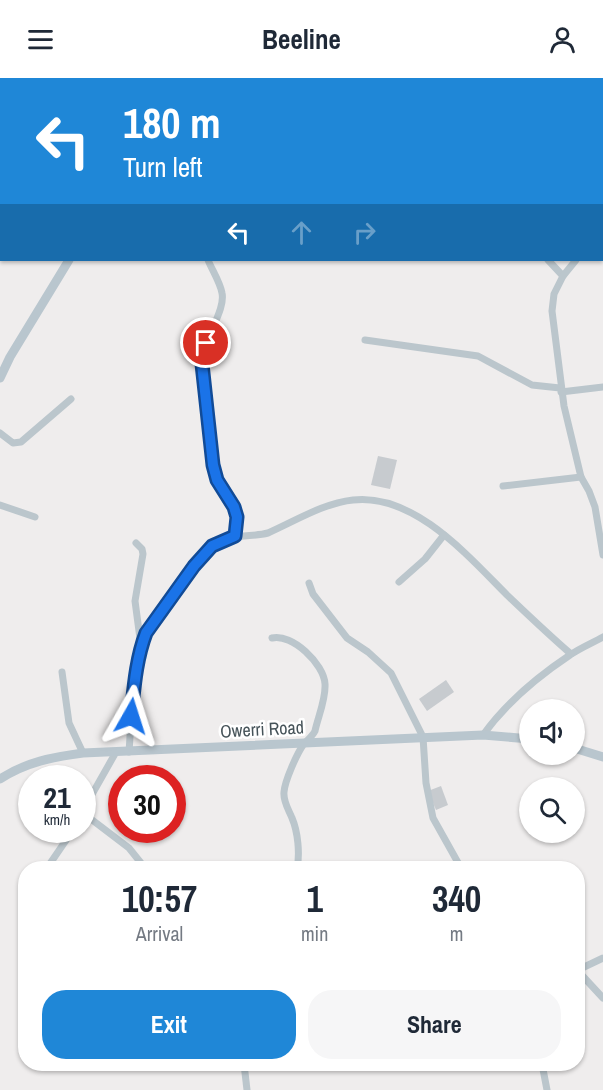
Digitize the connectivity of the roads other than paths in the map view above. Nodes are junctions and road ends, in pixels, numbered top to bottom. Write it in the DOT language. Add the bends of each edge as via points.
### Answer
graph roads {
  1 [pos="68,261"];
  2 [pos="208,261"];
  3 [pos="549,261"];
  4 [pos="575,261"];
  5 [pos="563,276"];
  6 [pos="365,340"];
  7 [pos="0,378"];
  8 [pos="603,387"];
  9 [pos="561,390"];
  10 [pos="71,399"];
  11 [pos="0,433"];
  12 [pos="581,477"];
  13 [pos="503,486"];
  14 [pos="0,505"];
  15 [pos="35,517"];
  16 [pos="444,535"];
  17 [pos="235,536"];
  18 [pos="136,543"];
  19 [pos="603,555"];
  20 [pos="399,582"];
  21 [pos="309,583"];
  22 [pos="603,637"];
  23 [pos="272,638"];
  24 [pos="141,646"];
  25 [pos="571,654"];
  26 [pos="62,672"];
  27 [pos="483,735"];
  28 [pos="423,737"];
  29 [pos="519,738"];
  30 [pos="304,744"];
  31 [pos="116,752"];
  32 [pos="129,752"];
  33 [pos="585,752"];
  34 [pos="83,753"];
  35 [pos="603,758"];
  36 [pos="0,779"];
  37 [pos="96,787"];
  38 [pos="96,823"];
  39 [pos="64,843"];
  40 [pos="138,858"];
  41 [pos="52,861"];
  42 [pos="137,861"];
  43 [pos="140,861"];
  44 [pos="297,861"];
  45 [pos="457,861"];
  46 [pos="603,958"];
  47 [pos="585,967"];
  48 [pos="585,978"];
  49 [pos="603,998"];
  50 [pos="245,1071"];
  51 [pos="543,1071"];
  52 [pos="246,1090"];
  53 [pos="547,1090"];
  1 -- 7 [label="main road"];
  2 -- 17 [label="street" via="222,293 221,306 203,349 202,364 213,465 217,480 234,507"];
  3 -- 5 [label="street"];
  4 -- 5 [label="street"];
  5 -- 9 [label="street" via="554,294 552,311"];
  6 -- 9 [label="street" via="478,356 532,385"];
  8 -- 9 [label="street"];
  9 -- 12 [label="street"];
  10 -- 11 [label="street" via="21,442 13,443"];
  12 -- 13 [label="street"];
  12 -- 19 [label="street" via="595,507"];
  14 -- 15 [label="street"];
  16 -- 17 [label="street" via="395,505 365,500 334,503 259,535"];
  16 -- 20 [label="street"];
  16 -- 25 [label="street"];
  17 -- 24 [label="street" via="212,546 194,566 146,633"];
  18 -- 24 [label="street" via="143,554 135,601"];
  21 -- 28 [label="street" via="347,638 391,673"];
  22 -- 25 [label="street"];
  23 -- 30 [label="street" via="278,636 306,651 318,665 325,683 315,731"];
  24 -- 32 [label="street"];
  25 -- 27 [label="street" via="508,704"];
  26 -- 34 [label="street" via="69,723"];
  27 -- 28 [label="main road, Owerri Road"];
  27 -- 29 [label="main road, Owerri Road"];
  28 -- 30 [label="main road, Owerri Road"];
  28 -- 45 [label="street" via="433,818"];
  30 -- 32 [label="main road, Owerri Road"];
  30 -- 44 [label="street" via="284,793 295,829"];
  31 -- 32 [label="main road, Owerri Road"];
  31 -- 34 [label="main road, Owerri Road"];
  31 -- 37 [label="street"];
  33 -- 35 [label="main road"];
  34 -- 36 [label="main road, Owerri Road" via="32,762"];
  38 -- 40 [label="street"];
  39 -- 41 [label="street"];
  40 -- 42 [label="street"];
  40 -- 43 [label="street"];
  46 -- 47 [label="street"];
  48 -- 49 [label="street"];
  50 -- 52 [label="street"];
  51 -- 53 [label="street"];
}
